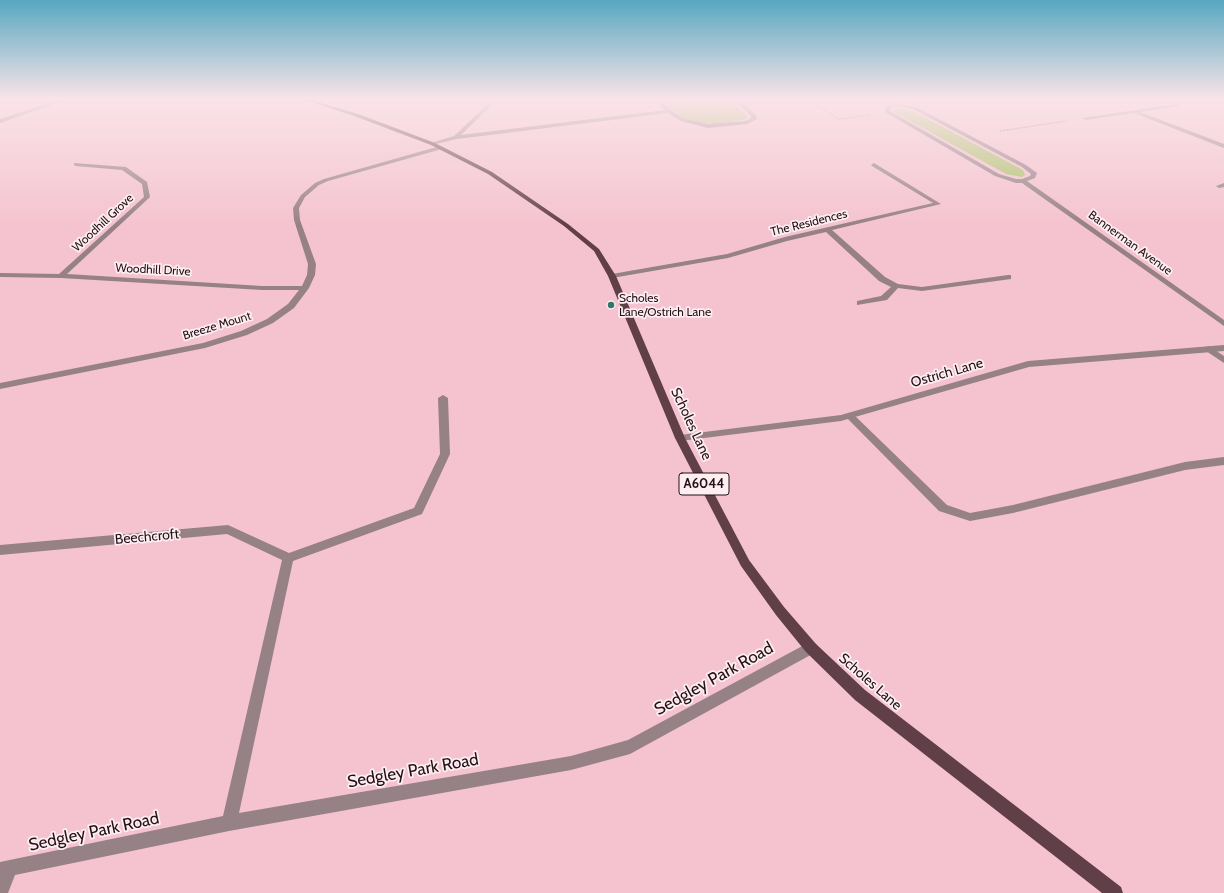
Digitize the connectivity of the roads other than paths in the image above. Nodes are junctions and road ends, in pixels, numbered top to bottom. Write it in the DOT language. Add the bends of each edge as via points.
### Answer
graph roads {
  1 [pos="432,142"];
  2 [pos="445,142"];
  3 [pos="939,142"];
  4 [pos="979,142"];
  5 [pos="1213,142"];
  6 [pos="439,144"];
  7 [pos="1224,146"];
  8 [pos="76,164"];
  9 [pos="874,165"];
  10 [pos="1023,180"];
  11 [pos="828,229"];
  12 [pos="0,275"];
  13 [pos="61,276"];
  14 [pos="612,276"];
  15 [pos="1008,278"];
  16 [pos="896,286"];
  17 [pos="305,288"];
  18 [pos="860,303"];
  19 [pos="1224,324"];
  20 [pos="1209,348"];
  21 [pos="1224,348"];
  22 [pos="1224,360"];
  23 [pos="0,386"];
  24 [pos="443,398"];
  25 [pos="850,416"];
  26 [pos="680,438"];
  27 [pos="1224,461"];
  28 [pos="0,550"];
  29 [pos="288,558"];
  30 [pos="811,648"];
  31 [pos="229,823"];
  32 [pos="5,869"];
  33 [pos="0,891"];
  34 [pos="1115,893"];
  1 -- 6 [label="main road, Scholes Lane / A6044"];
  2 -- 6 [label="street, Breeze Mount"];
  3 -- 10 [label="street, Bannerman Avenue" via="997,175 1012,180"];
  4 -- 10 [label="street, Bannerman Avenue" via="1034,173 1033,177"];
  5 -- 7 [label="street"];
  6 -- 14 [label="main road, Scholes Lane / A6044" via="490,173 566,225 597,250"];
  6 -- 17 [label="street, Breeze Mount" via="326,180 303,196 296,208 297,220 312,264 311,275"];
  8 -- 13 [label="street, Woodhill Grove" via="124,168 145,183 147,196"];
  9 -- 11 [label="street, The Residences" via="938,204"];
  10 -- 19 [label="street, Bannerman Avenue"];
  11 -- 14 [label="street, The Residences" via="728,256"];
  11 -- 16 [label="street" via="882,279"];
  12 -- 13 [label="street, Woodhill Drive"];
  13 -- 17 [label="street, Woodhill Drive" via="217,286"];
  14 -- 26 [label="main road, Scholes Lane / A6044"];
  15 -- 16 [label="street" via="922,289"];
  16 -- 18 [label="street" via="884,298"];
  17 -- 23 [label="street, Breeze Mount" via="291,306 270,321 244,333 205,345"];
  20 -- 21 [label="street, Ostrich Lane"];
  20 -- 22 [label="street"];
  20 -- 25 [label="street, Ostrich Lane" via="1028,364"];
  24 -- 29 [label="street" via="445,454 418,511"];
  25 -- 26 [label="street, Ostrich Lane"];
  25 -- 27 [label="street" via="943,508 970,517 1013,509 1185,466"];
  26 -- 30 [label="main road, Scholes Lane / A6044" via="745,563"];
  28 -- 29 [label="street, Beechcroft" via="228,529"];
  29 -- 31 [label="street"];
  30 -- 31 [label="street, Sedgley Park Road" via="630,747 571,763"];
  30 -- 34 [label="main road, Scholes Lane / A6044" via="860,695"];
  31 -- 32 [label="street, Sedgley Park Road"];
  32 -- 33 [label="street"];
}
